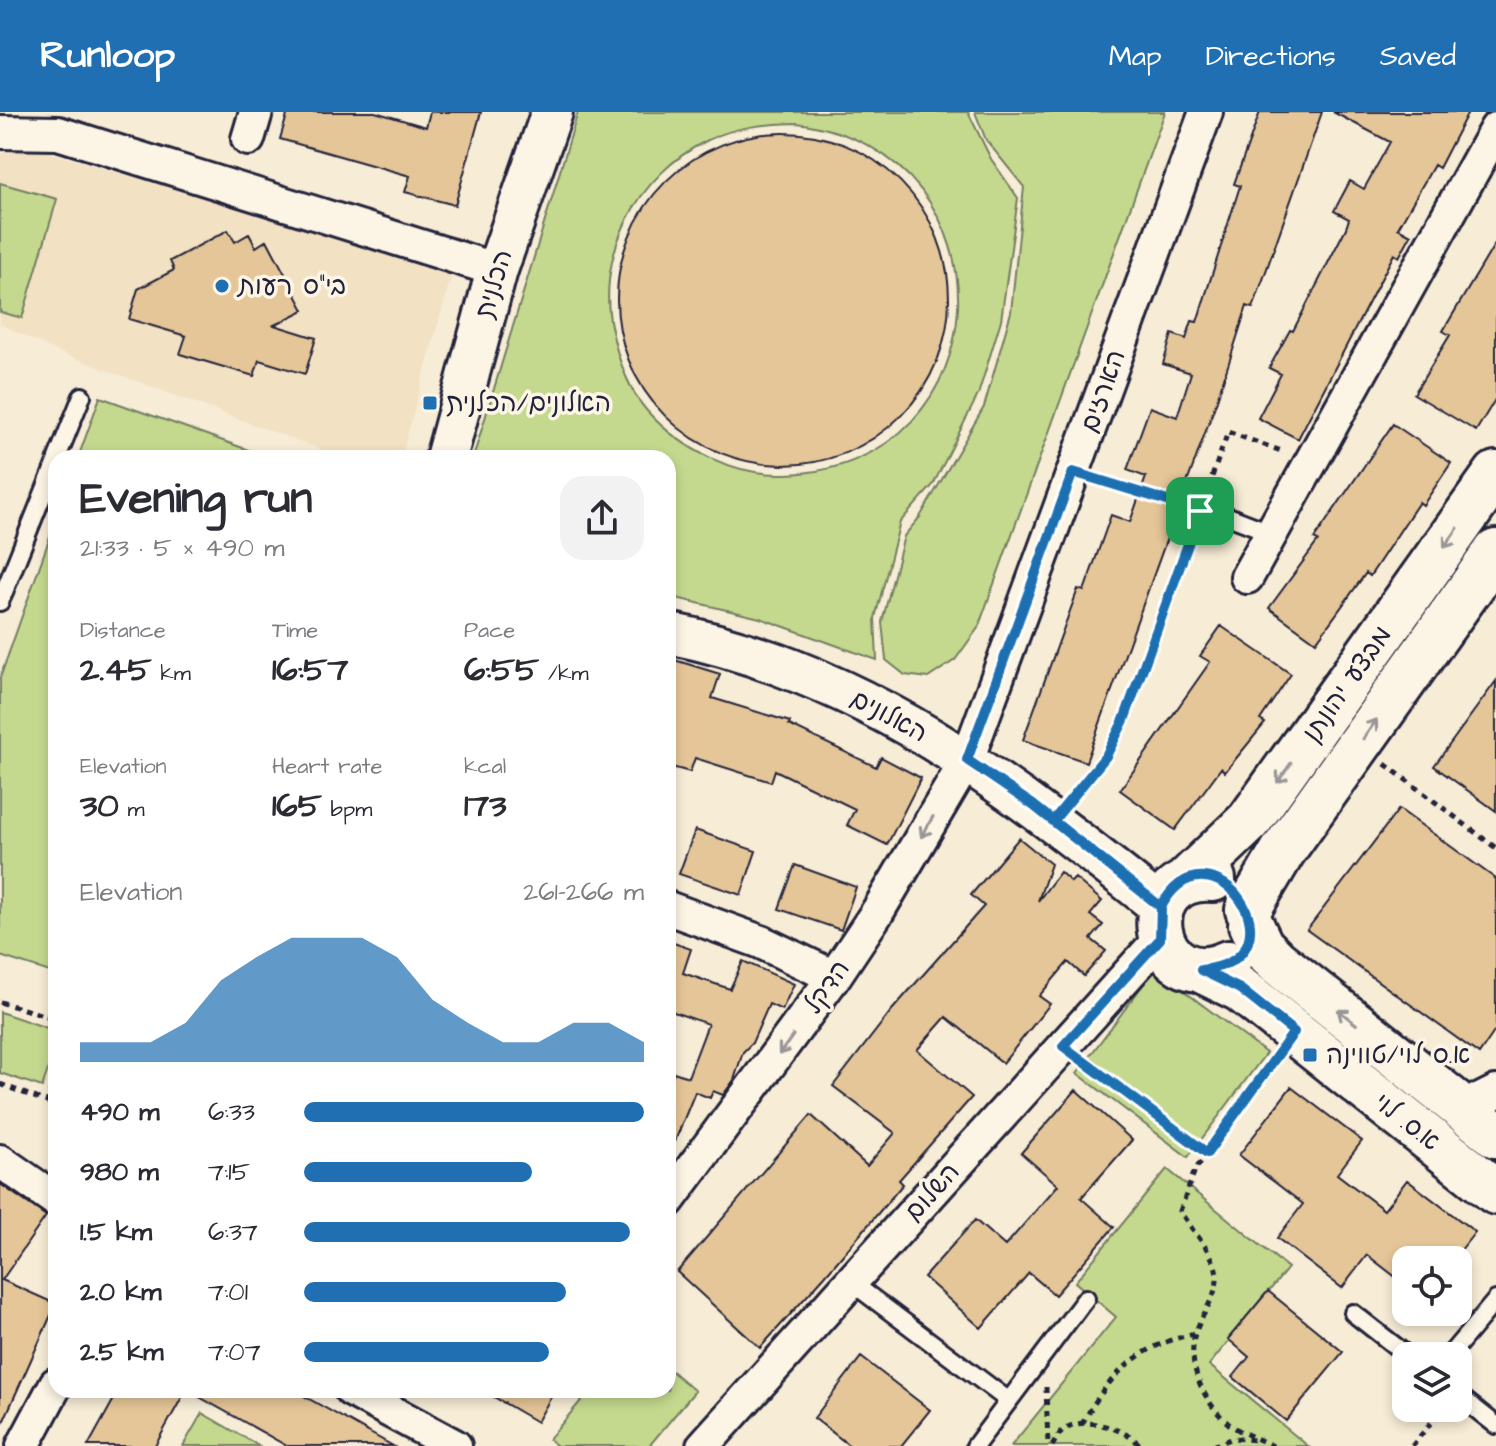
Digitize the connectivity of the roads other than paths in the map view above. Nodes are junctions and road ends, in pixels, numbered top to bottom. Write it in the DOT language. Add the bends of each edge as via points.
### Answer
graph roads {
  1 [pos="4,112"];
  2 [pos="27,112"];
  3 [pos="552,112"];
  4 [pos="1206,112"];
  5 [pos="0,121"];
  6 [pos="1496,129"];
  7 [pos="0,132"];
  8 [pos="58,133"];
  9 [pos="497,270"];
  10 [pos="82,396"];
  11 [pos="61,450"];
  12 [pos="448,450"];
  13 [pos="1496,474"];
  14 [pos="48,482"];
  15 [pos="1220,513"];
  16 [pos="1272,533"];
  17 [pos="1496,552"];
  18 [pos="1247,577"];
  19 [pos="0,602"];
  20 [pos="676,635"];
  21 [pos="967,760"];
  22 [pos="1168,910"];
  23 [pos="676,911"];
  24 [pos="1250,917"];
  25 [pos="1201,970"];
  26 [pos="834,977"];
  27 [pos="1476,1098"];
  28 [pos="1496,1135"];
  29 [pos="0,1161"];
  30 [pos="676,1183"];
  31 [pos="1496,1192"];
  32 [pos="48,1194"];
  33 [pos="851,1282"];
  34 [pos="1086,1298"];
  35 [pos="1496,1300"];
  36 [pos="1353,1313"];
  37 [pos="1461,1342"];
  38 [pos="1392,1343"];
  39 [pos="49,1398"];
  40 [pos="366,1398"];
  41 [pos="1009,1401"];
  42 [pos="1472,1406"];
  43 [pos="1496,1425"];
  44 [pos="23,1446"];
  45 [pos="455,1446"];
  46 [pos="703,1446"];
  47 [pos="975,1446"];
  1 -- 5 [label="street"];
  2 -- 8 [label="street"];
  3 -- 9 [label="street, הכלנית"];
  4 -- 21 [label="street, הארזים"];
  6 -- 16 [label="street"];
  7 -- 8 [label="street"];
  8 -- 9 [label="street"];
  9 -- 12 [label="street, הכלנית"];
  10 -- 11 [label="lane"];
  13 -- 22 [label="main road, מבצע יהונתן, one-way" via="1249,821"];
  14 -- 19 [label="lane"];
  15 -- 16 [label="lane"];
  16 -- 18 [label="street"];
  24 -- 17 [label="main road, מבצע יהונתן, one-way" via="1283,851"];
  20 -- 21 [label="street, האלונים" via="743,651 807,675 870,703"];
  21 -- 22 [label="street, האלונים"];
  21 -- 26 [label="street, הדקל, one-way"];
  22 -- 24 [label="main road" via="1215,879 1229,885"];
  22 -- 25 [label="main road" via="1176,961"];
  22 -- 33 [label="street, השלום" via="1063,1046"];
  23 -- 26 [label="street" via="761,942"];
  24 -- 25 [label="main road" via="1241,953 1216,969"];
  27 -- 24 [label="main road, א.ס. לוי, one-way" via="1276,961 1261,946"];
  25 -- 31 [label="main road, א.ס. לוי" via="1240,989"];
  26 -- 30 [label="street, הדקל, one-way"];
  27 -- 28 [label="main road, א.ס. לוי"];
  29 -- 32 [label="street"];
  33 -- 41 [label="lane"];
  33 -- 46 [label="street, השלום"];
  34 -- 41 [label="lane"];
  35 -- 37 [label="lane"];
  36 -- 38 [label="lane"];
  39 -- 44 [label="street"];
  40 -- 45 [label="street"];
  41 -- 47 [label="lane"];
  42 -- 43 [label="lane"];
}
